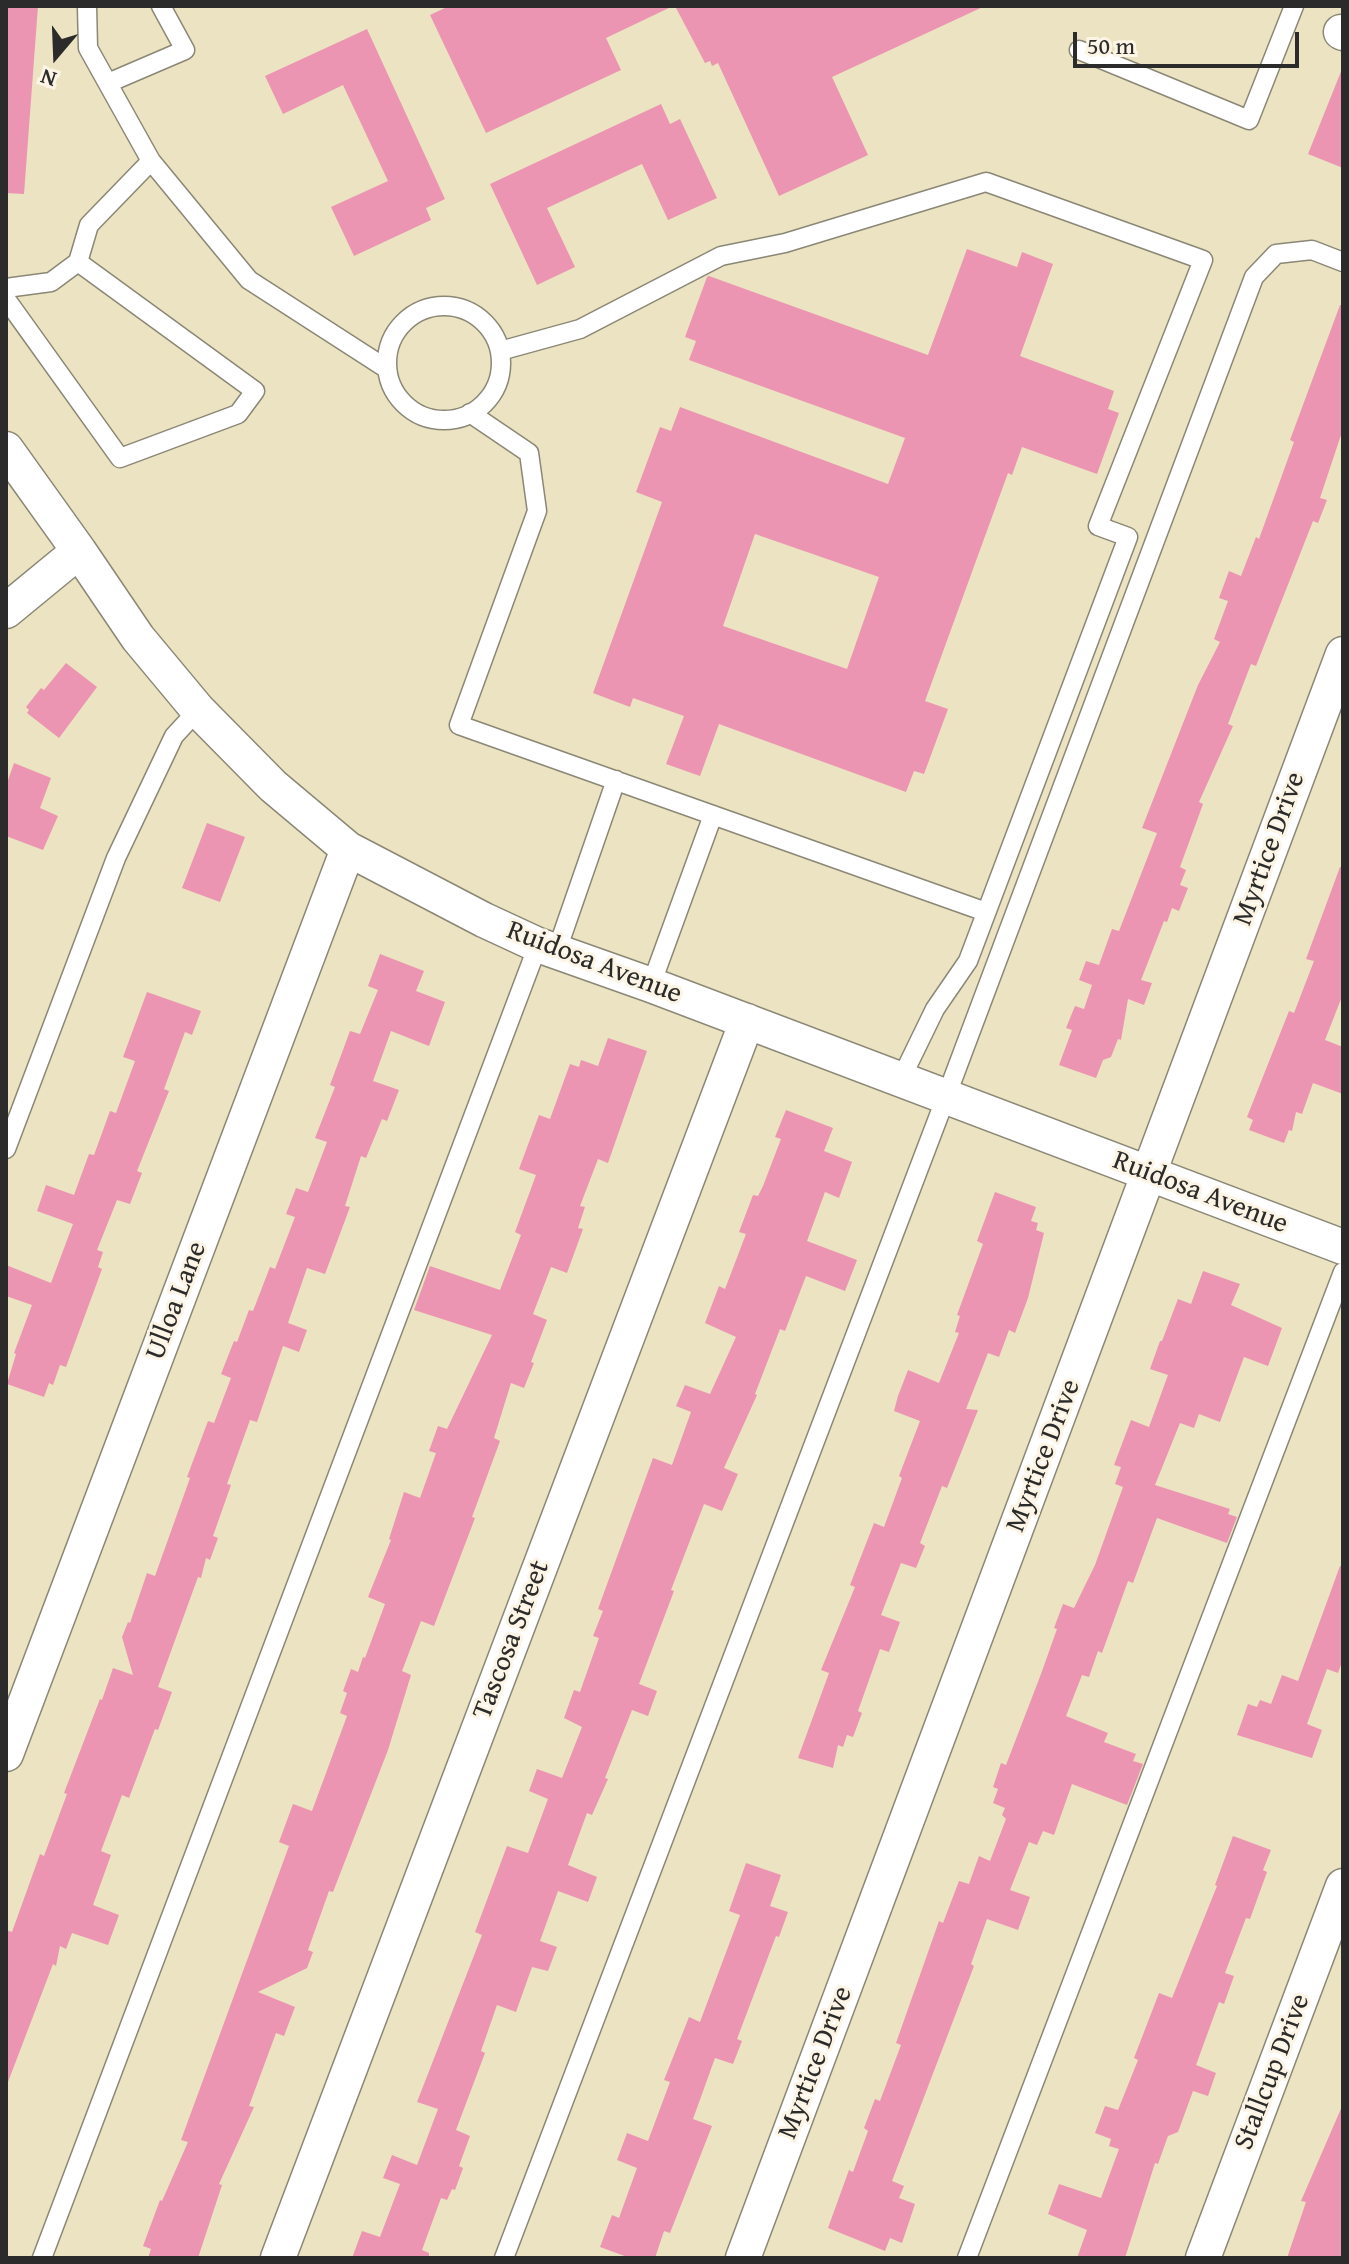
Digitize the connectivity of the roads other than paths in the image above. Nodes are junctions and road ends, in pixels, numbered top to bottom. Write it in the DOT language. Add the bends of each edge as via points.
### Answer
graph roads {
  1 [pos="87,6"];
  2 [pos="161,6"];
  3 [pos="1294,6"];
  4 [pos="1079,50"];
  5 [pos="108,83"];
  6 [pos="151,161"];
  7 [pos="78,262"];
  8 [pos="1343,262"];
  9 [pos="6,288"];
  10 [pos="6,299"];
  11 [pos="500,351"];
  12 [pos="387,369"];
  13 [pos="470,413"];
  14 [pos="6,449"];
  15 [pos="79,551"];
  16 [pos="6,611"];
  17 [pos="1343,654"];
  18 [pos="198,710"];
  19 [pos="616,780"];
  20 [pos="713,815"];
  21 [pos="348,849"];
  22 [pos="986,912"];
  23 [pos="547,948"];
  24 [pos="651,985"];
  25 [pos="747,1021"];
  26 [pos="900,1081"];
  27 [pos="946,1097"];
  28 [pos="6,1149"];
  29 [pos="1150,1173"];
  30 [pos="1343,1247"];
  31 [pos="1343,1272"];
  32 [pos="6,1754"];
  33 [pos="1343,1886"];
  34 [pos="42,2258"];
  35 [pos="278,2258"];
  36 [pos="504,2258"];
  37 [pos="743,2258"];
  38 [pos="967,2258"];
  39 [pos="1203,2258"];
  1 -- 5 [label="lane" via="88,48"];
  2 -- 5 [label="lane" via="185,50"];
  3 -- 4 [label="lane" via="1249,120"];
  5 -- 6 [label="lane"];
  6 -- 7 [label="lane" via="89,225"];
  6 -- 12 [label="lane" via="249,280"];
  7 -- 9 [label="lane" via="51,282"];
  7 -- 10 [label="lane" via="255,391 238,414 120,458"];
  8 -- 27 [label="lane" via="1312,250 1276,254 1254,277"];
  11 -- 12 [label="lane" via="487,325 471,312 434,306 400,325 390,341"];
  11 -- 13 [label="lane" via="492,395"];
  11 -- 22 [label="lane" via="580,329 721,256 785,243 986,182 1203,260 1098,526 1128,537"];
  12 -- 13 [label="lane" via="396,396 409,409 445,420"];
  13 -- 19 [label="lane" via="529,453 537,511 459,725"];
  14 -- 15 [label="street, Ruidosa Avenue"];
  15 -- 16 [label="street"];
  15 -- 18 [label="street, Ruidosa Avenue" via="138,638"];
  17 -- 29 [label="street, Myrtice Drive"];
  18 -- 21 [label="street, Ruidosa Avenue" via="273,786"];
  18 -- 28 [label="lane" via="174,736 116,858"];
  19 -- 20 [label="lane"];
  19 -- 23 [label="lane"];
  20 -- 22 [label="lane"];
  20 -- 24 [label="lane"];
  21 -- 23 [label="street, Ruidosa Avenue"];
  21 -- 32 [label="street, Ulloa Lane"];
  22 -- 26 [label="lane" via="968,961 935,1009"];
  23 -- 24 [label="street, Ruidosa Avenue"];
  23 -- 34 [label="lane"];
  24 -- 25 [label="street, Ruidosa Avenue"];
  25 -- 26 [label="street, Ruidosa Avenue"];
  25 -- 35 [label="street, Tascosa Street"];
  26 -- 27 [label="street, Ruidosa Avenue"];
  27 -- 29 [label="street, Ruidosa Avenue"];
  27 -- 36 [label="lane"];
  29 -- 30 [label="street, Ruidosa Avenue"];
  29 -- 37 [label="street, Myrtice Drive"];
  31 -- 38 [label="lane"];
  33 -- 39 [label="street, Stallcup Drive"];
}
